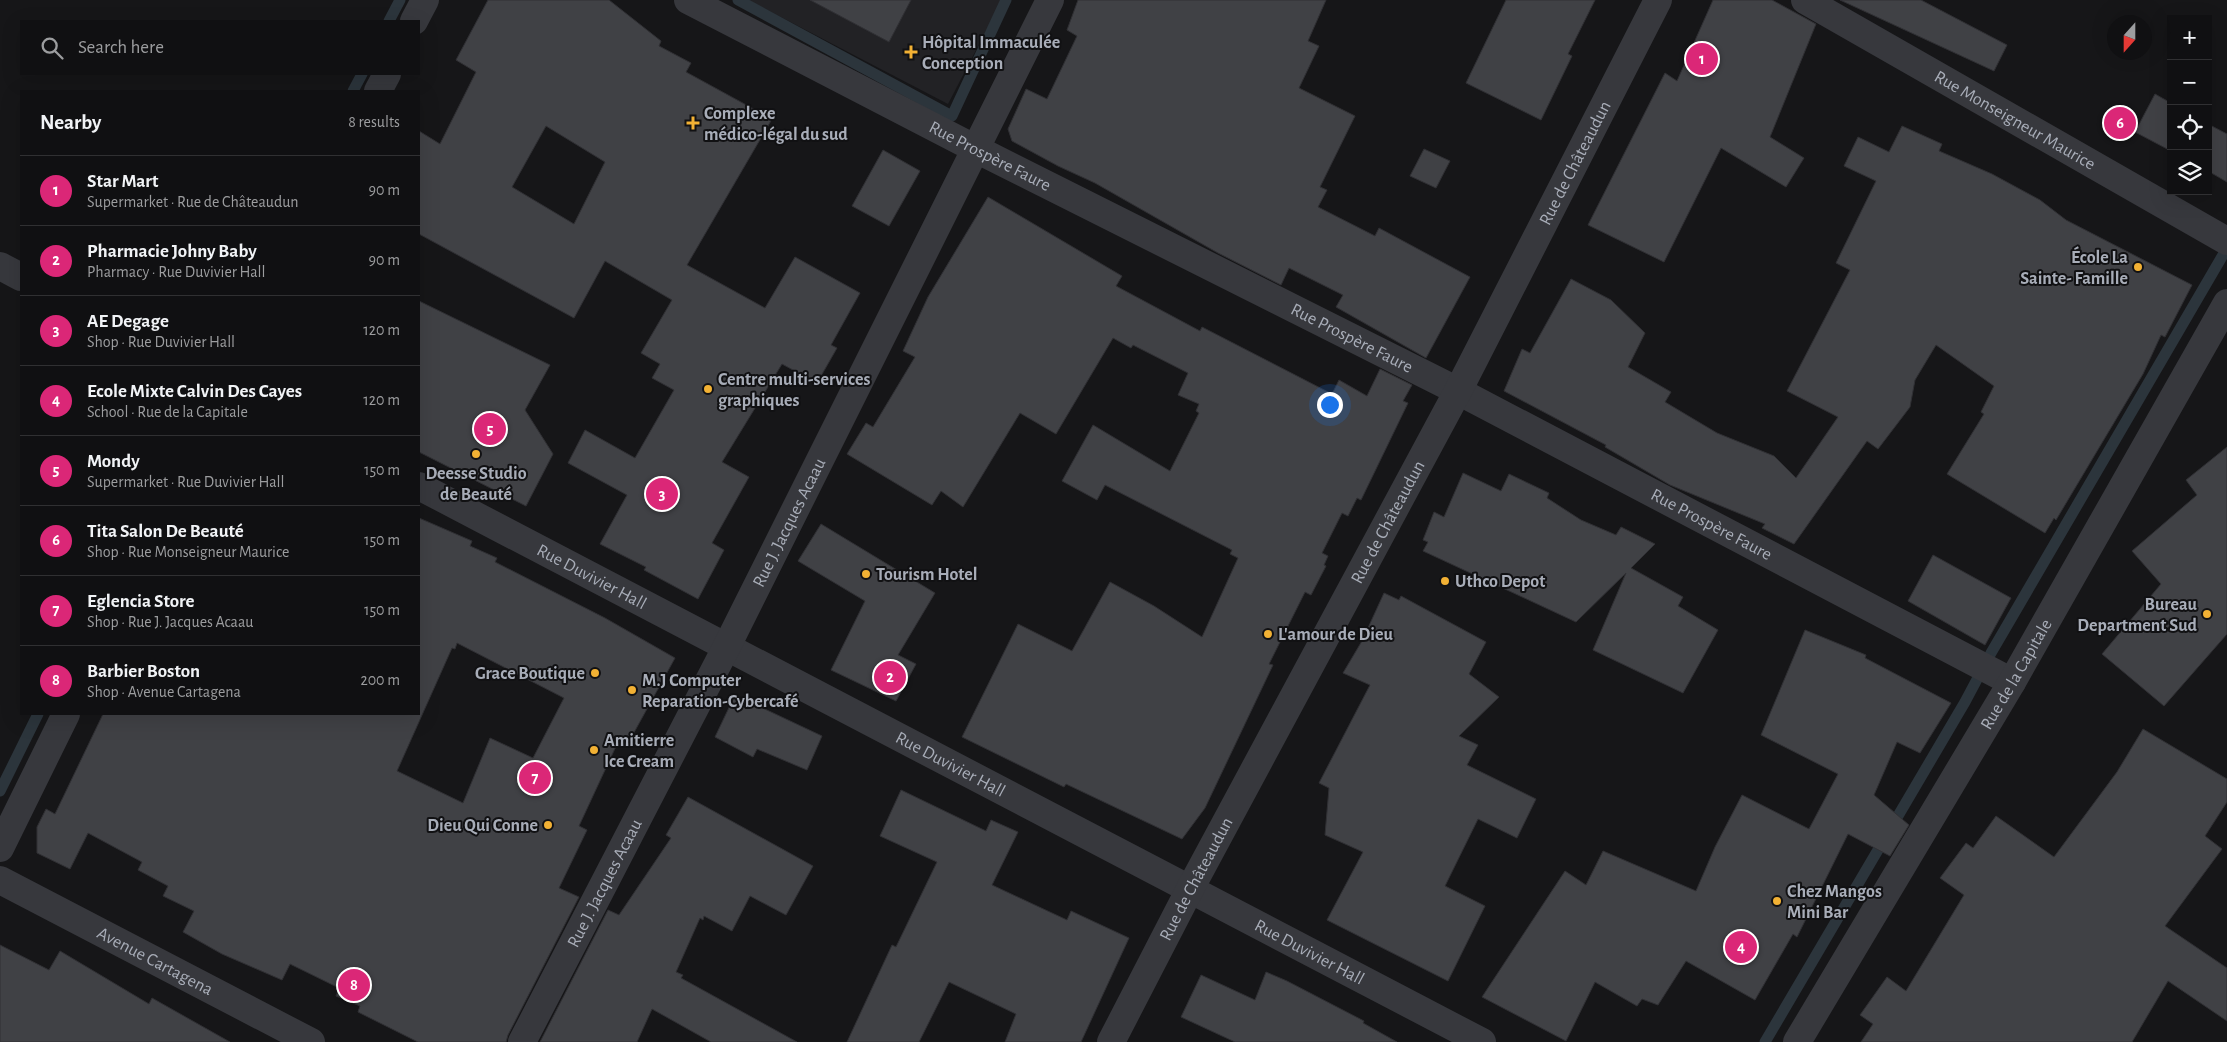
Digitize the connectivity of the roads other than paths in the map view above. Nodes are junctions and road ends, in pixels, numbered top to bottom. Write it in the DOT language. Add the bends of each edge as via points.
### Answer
graph roads {
  1 [pos="425,0"];
  2 [pos="688,0"];
  3 [pos="1050,0"];
  4 [pos="1658,0"];
  5 [pos="1805,0"];
  6 [pos="415,20"];
  7 [pos="386,75"];
  8 [pos="379,90"];
  9 [pos="976,149"];
  10 [pos="2227,241"];
  11 [pos="0,266"];
  12 [pos="20,276"];
  13 [pos="2227,303"];
  14 [pos="1458,391"];
  15 [pos="420,487"];
  16 [pos="726,648"];
  17 [pos="2012,682"];
  18 [pos="66,715"];
  19 [pos="0,848"];
  20 [pos="0,880"];
  21 [pos="1190,889"];
  22 [pos="311,1042"];
  23 [pos="522,1042"];
  24 [pos="1111,1042"];
  25 [pos="1482,1042"];
  26 [pos="1797,1042"];
  1 -- 6 [label="street"];
  2 -- 9 [label="street, Rue Prospère Faure"];
  3 -- 9 [label="street, Rue J. Jacques Acaau"];
  4 -- 14 [label="street, Rue de Châteaudun"];
  5 -- 10 [label="street, Rue Monseigneur Maurice"];
  7 -- 8 [label="street"];
  9 -- 14 [label="street, Rue Prospère Faure"];
  9 -- 16 [label="street, Rue J. Jacques Acaau"];
  11 -- 12 [label="street"];
  13 -- 17 [label="street, Rue de la Capitale"];
  14 -- 17 [label="street, Rue Prospère Faure"];
  14 -- 21 [label="street, Rue de Châteaudun"];
  15 -- 16 [label="street, Rue Duvivier Hall"];
  16 -- 21 [label="street, Rue Duvivier Hall"];
  16 -- 23 [label="street, Rue J. Jacques Acaau"];
  17 -- 26 [label="street, Rue de la Capitale"];
  18 -- 19 [label="street"];
  20 -- 22 [label="street, Avenue Cartagena"];
  21 -- 24 [label="street, Rue de Châteaudun"];
  21 -- 25 [label="street, Rue Duvivier Hall"];
}
